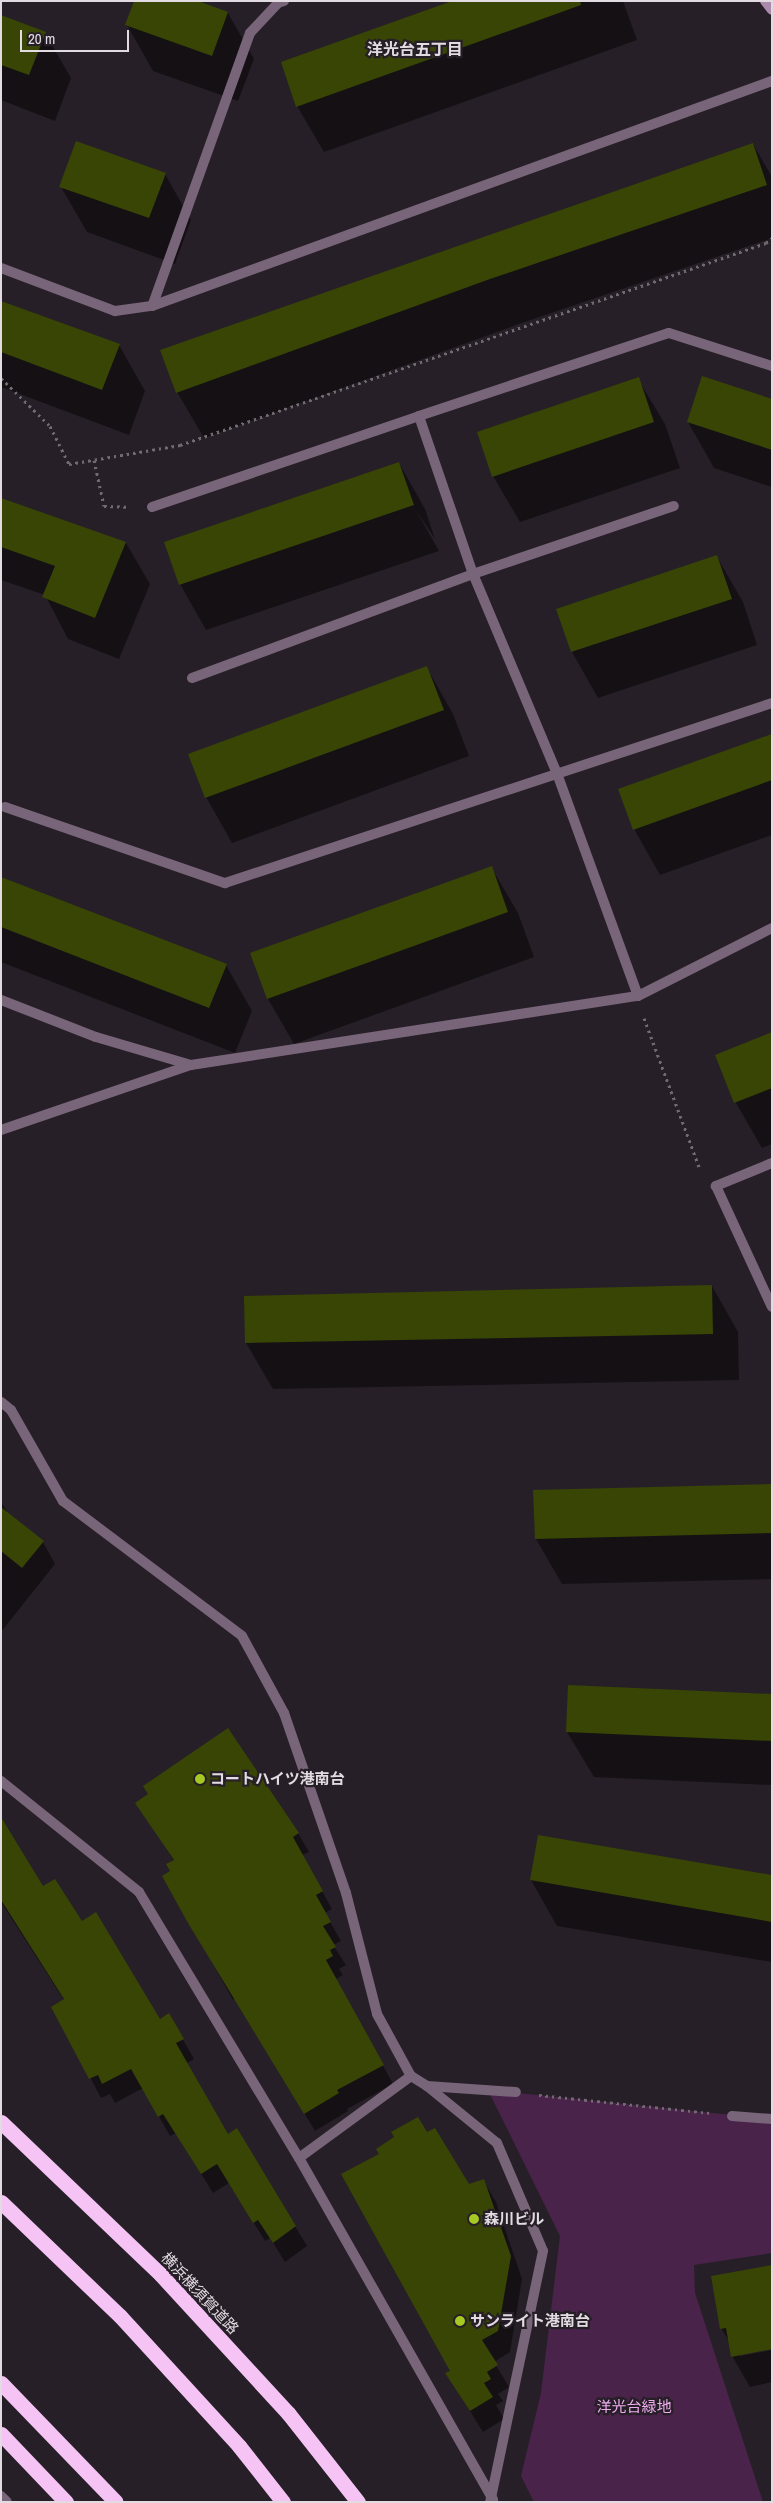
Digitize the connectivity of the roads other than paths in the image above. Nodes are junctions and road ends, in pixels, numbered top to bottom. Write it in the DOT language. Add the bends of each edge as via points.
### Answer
graph roads {
  1 [pos="284,1"];
  2 [pos="764,1"];
  3 [pos="772,10"];
  4 [pos="772,82"];
  5 [pos="1,268"];
  6 [pos="152,306"];
  7 [pos="772,366"];
  8 [pos="419,416"];
  9 [pos="674,506"];
  10 [pos="152,507"];
  11 [pos="473,574"];
  12 [pos="192,678"];
  13 [pos="772,703"];
  14 [pos="558,776"];
  15 [pos="5,807"];
  16 [pos="772,928"];
  17 [pos="638,996"];
  18 [pos="1,1000"];
  19 [pos="191,1065"];
  20 [pos="1,1130"];
  21 [pos="772,1163"];
  22 [pos="772,1307"];
  23 [pos="1,1402"];
  24 [pos="1,1781"];
  25 [pos="410,2076"];
  26 [pos="427,2086"];
  27 [pos="516,2092"];
  28 [pos="732,2116"];
  29 [pos="772,2119"];
  30 [pos="1,2122"];
  31 [pos="299,2158"];
  32 [pos="1,2202"];
  33 [pos="1,2383"];
  34 [pos="1,2434"];
  35 [pos="1,2496"];
  36 [pos="357,2500"];
  37 [pos="492,2501"];
  38 [pos="7,2502"];
  39 [pos="66,2502"];
  40 [pos="116,2502"];
  41 [pos="283,2502"];
  1 -- 6 [label="street" via="278,3 250,33"];
  2 -- 3 [label="street"];
  4 -- 6 [label="street"];
  5 -- 6 [label="street" via="115,311"];
  7 -- 8 [label="street" via="670,333"];
  8 -- 10 [label="street"];
  8 -- 11 [label="street"];
  9 -- 11 [label="street"];
  11 -- 12 [label="street"];
  11 -- 14 [label="street"];
  13 -- 14 [label="street"];
  14 -- 15 [label="street" via="225,883"];
  14 -- 17 [label="street"];
  16 -- 17 [label="street"];
  17 -- 19 [label="street"];
  18 -- 19 [label="street" via="96,1037"];
  19 -- 20 [label="street"];
  21 -- 22 [label="street" via="716,1186"];
  23 -- 25 [label="street" via="11,1410 63,1501 242,1636 284,1713 346,1892 377,2014"];
  24 -- 31 [label="street" via="139,1892"];
  25 -- 26 [label="street"];
  25 -- 31 [label="street"];
  26 -- 27 [label="street"];
  26 -- 37 [label="street" via="497,2143 544,2251"];
  28 -- 29 [label="street"];
  30 -- 36 [label="highway, 横浜横須賀道路" via="161,2275 288,2413"];
  31 -- 37 [label="street"];
  32 -- 41 [label="highway" via="120,2316 239,2446"];
  33 -- 40 [label="highway"];
  34 -- 39 [label="highway"];
  35 -- 38 [label="street"];
}
